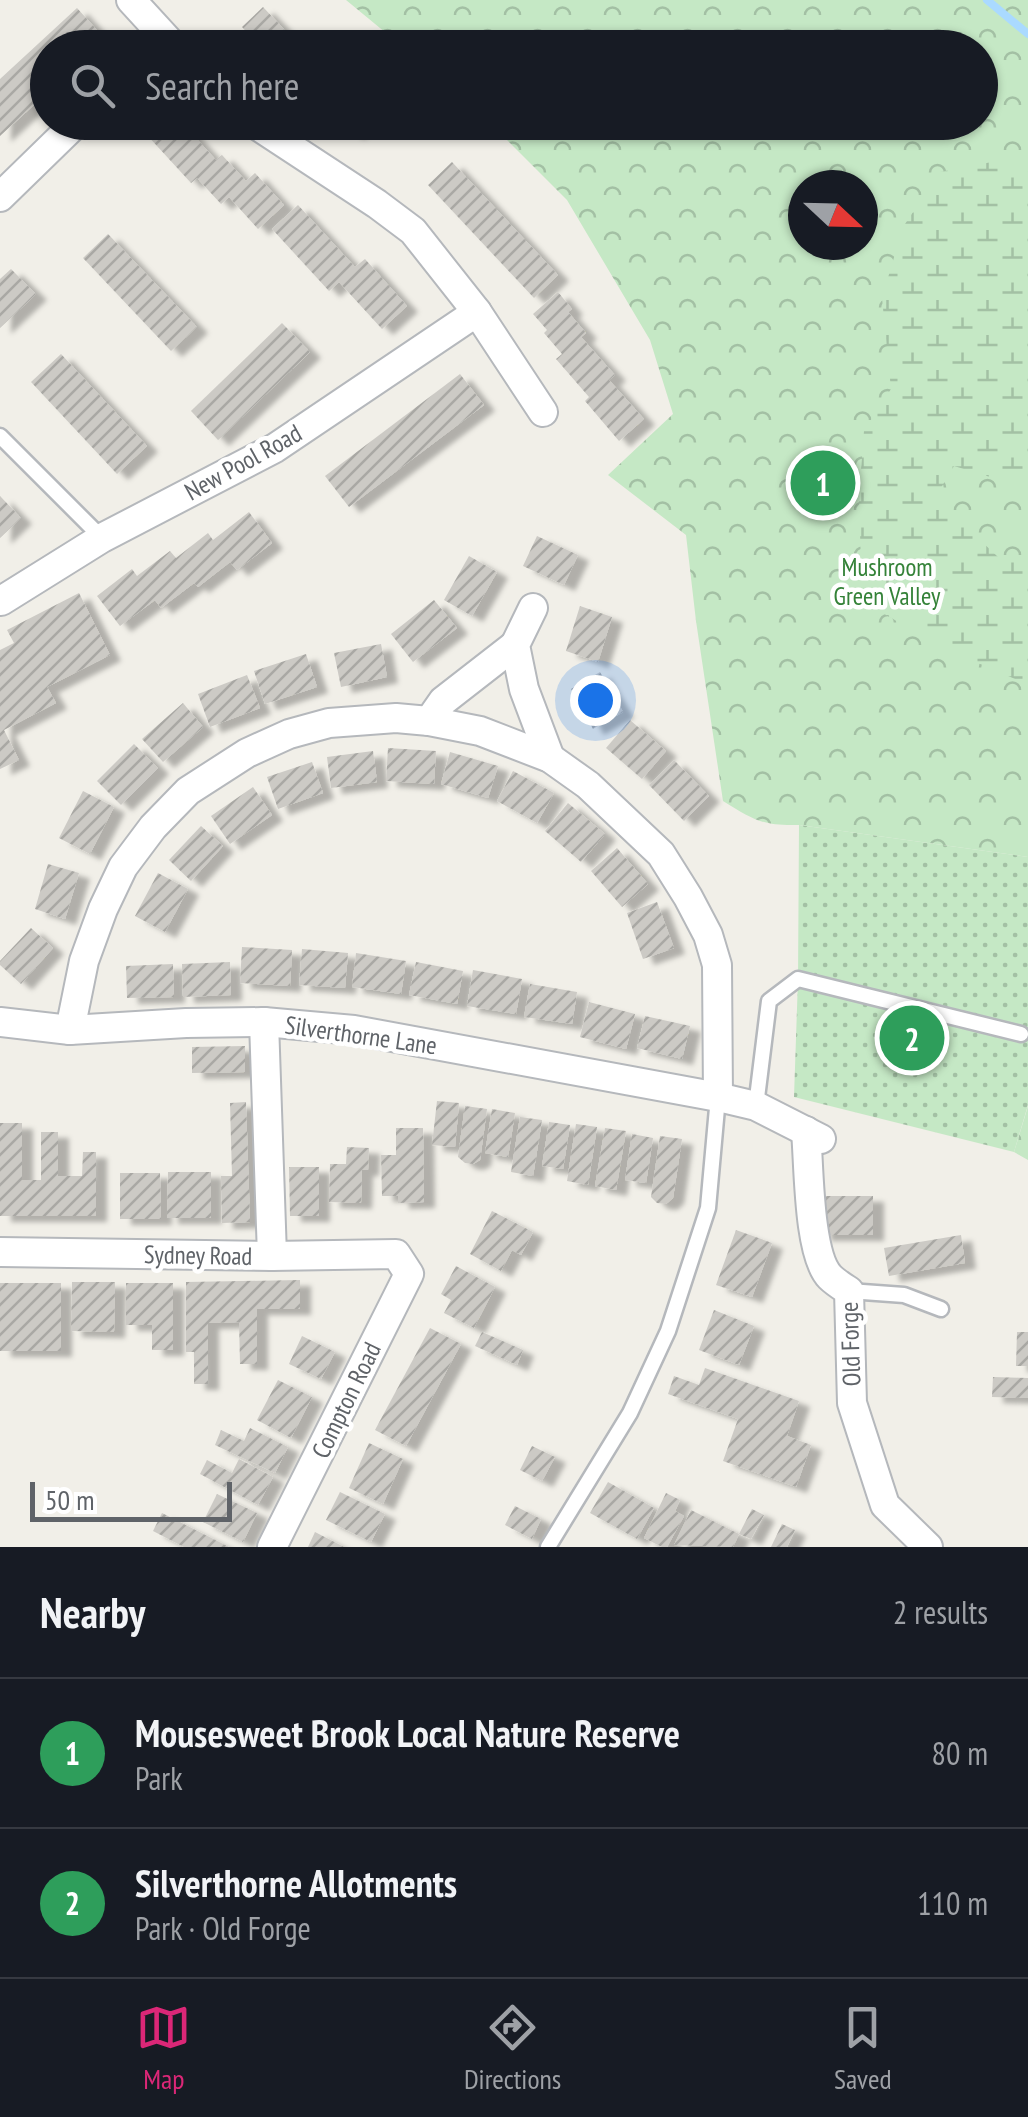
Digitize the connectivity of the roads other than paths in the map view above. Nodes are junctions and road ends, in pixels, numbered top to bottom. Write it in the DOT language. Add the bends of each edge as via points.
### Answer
graph roads {
  1 [pos="131,0"];
  2 [pos="154,30"];
  3 [pos="59,140"];
  4 [pos="279,140"];
  5 [pos="0,197"];
  6 [pos="477,312"];
  7 [pos="542,412"];
  8 [pos="0,436"];
  9 [pos="102,538"];
  10 [pos="1,601"];
  11 [pos="533,608"];
  12 [pos="514,645"];
  13 [pos="429,721"];
  14 [pos="550,758"];
  15 [pos="0,1022"];
  16 [pos="264,1022"];
  17 [pos="70,1030"];
  18 [pos="1021,1034"];
  19 [pos="718,1096"];
  20 [pos="756,1106"];
  21 [pos="0,1252"];
  22 [pos="396,1254"];
  23 [pos="272,1256"];
  24 [pos="849,1291"];
  25 [pos="941,1309"];
  26 [pos="272,1547"];
  27 [pos="548,1547"];
  28 [pos="928,1547"];
  1 -- 2 [label="street"];
  3 -- 5 [label="street"];
  4 -- 6 [label="street" via="413,231"];
  6 -- 7 [label="street"];
  6 -- 9 [label="street, New Pool Road" via="275,448"];
  8 -- 9 [label="lane"];
  9 -- 10 [label="street, New Pool Road"];
  11 -- 12 [label="street"];
  12 -- 13 [label="street" via="443,701"];
  12 -- 14 [label="street"];
  13 -- 14 [label="street" via="480,730"];
  13 -- 17 [label="street" via="329,723 289,734 188,791 124,868 103,909"];
  14 -- 19 [label="street" via="588,784 661,854 708,935 717,965"];
  15 -- 17 [label="street, Silverthorne Lane"];
  16 -- 17 [label="street, Silverthorne Lane"];
  16 -- 19 [label="street, Silverthorne Lane" via="354,1030"];
  16 -- 23 [label="street"];
  18 -- 20 [label="lane" via="798,979 769,1001"];
  19 -- 20 [label="street, Silverthorne Lane"];
  19 -- 27 [label="lane" via="708,1208 668,1331 630,1413"];
  20 -- 24 [label="street, Old Forge" via="814,1135 816,1246 830,1278"];
  21 -- 23 [label="street, Sydney Road"];
  22 -- 23 [label="street, Sydney Road"];
  22 -- 26 [label="street, Compton Road" via="409,1274"];
  24 -- 25 [label="lane" via="904,1295"];
  24 -- 28 [label="street, Old Forge" via="852,1403 885,1505"];
}
